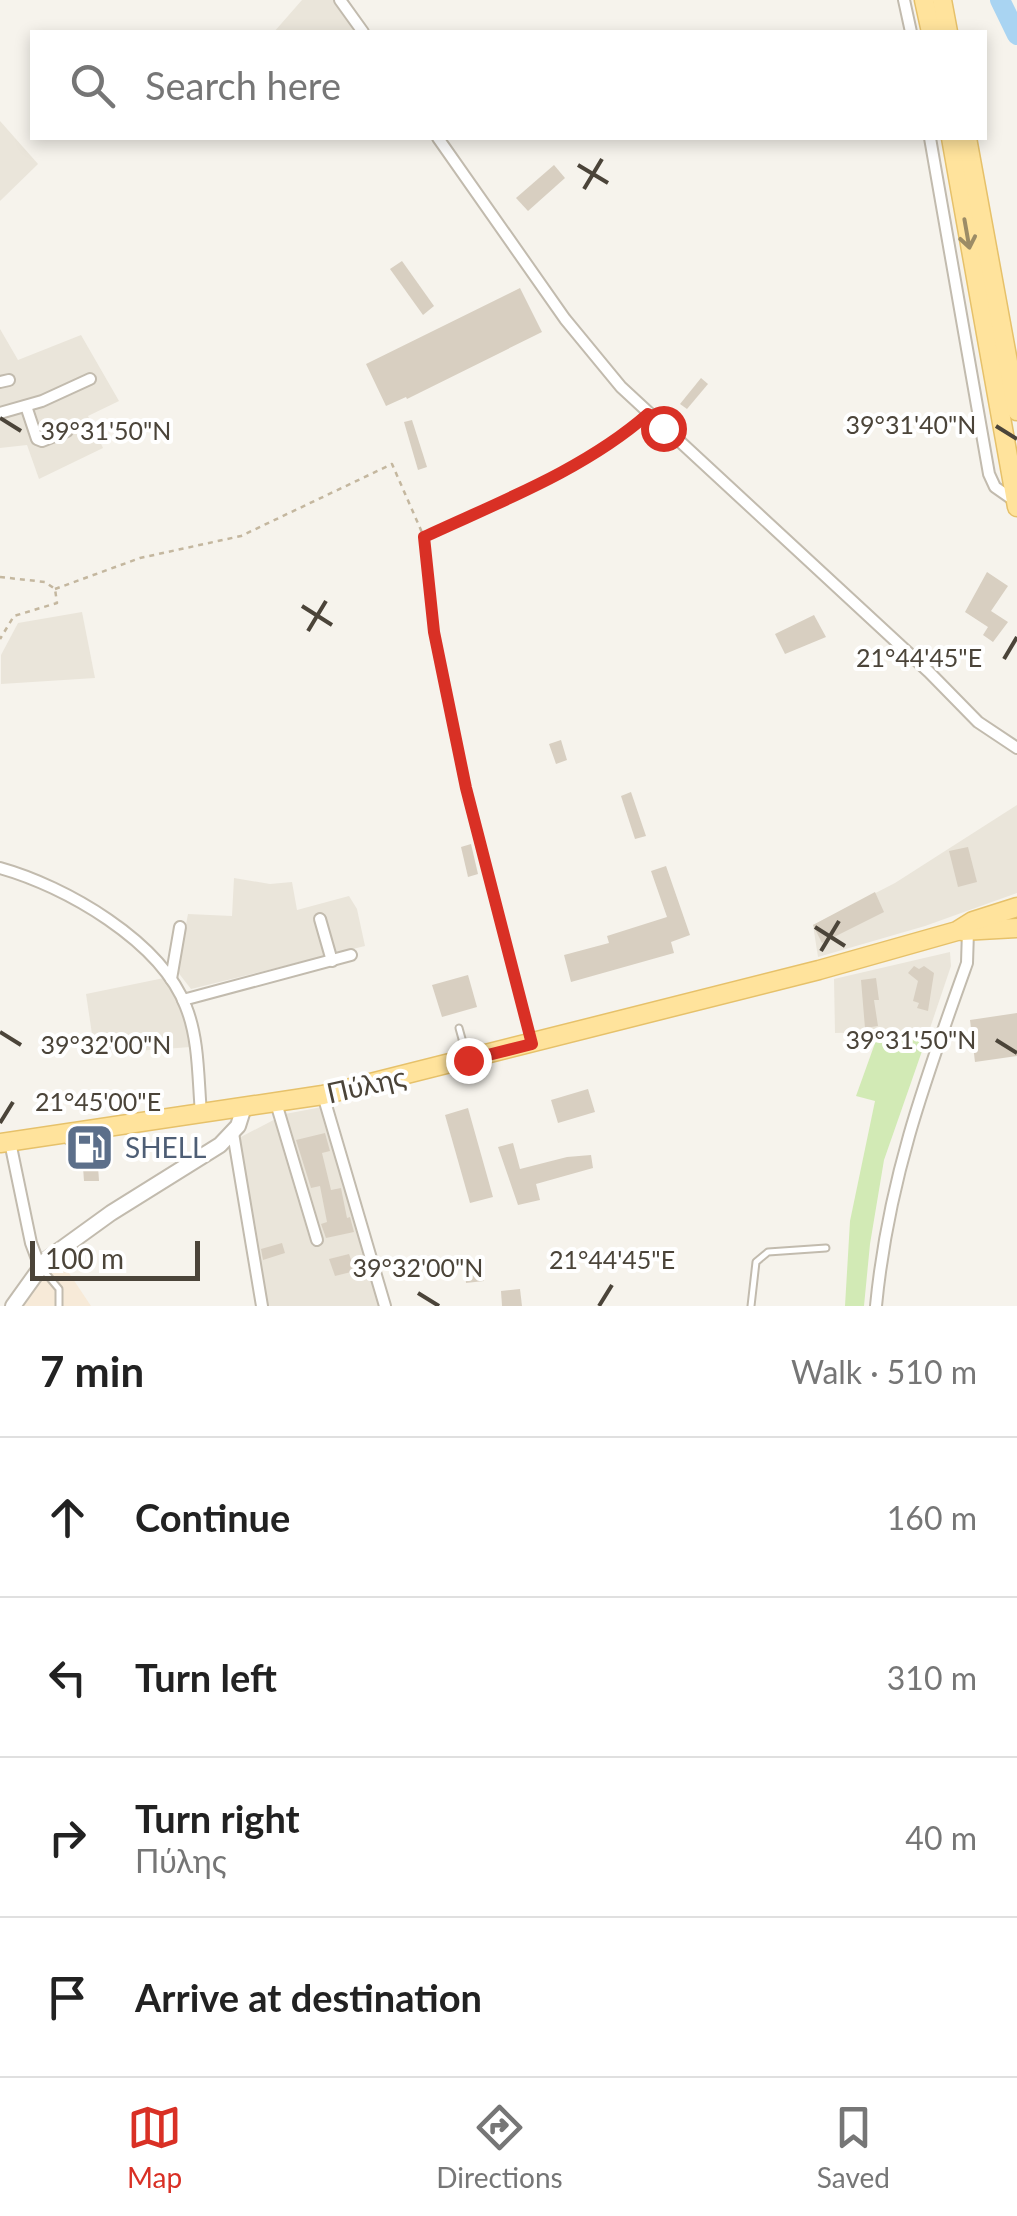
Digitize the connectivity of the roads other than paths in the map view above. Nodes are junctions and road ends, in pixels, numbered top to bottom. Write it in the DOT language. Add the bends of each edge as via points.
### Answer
graph roads {
  1 [pos="340,0"];
  2 [pos="904,0"];
  3 [pos="924,0"];
  4 [pos="942,0"];
  5 [pos="360,30"];
  6 [pos="910,30"];
  7 [pos="930,30"];
  8 [pos="948,30"];
  9 [pos="439,140"];
  10 [pos="930,140"];
  11 [pos="951,140"];
  12 [pos="967,140"];
  13 [pos="90,378"];
  14 [pos="26,406"];
  15 [pos="1017,411"];
  16 [pos="0,413"];
  17 [pos="68,431"];
  18 [pos="1016,504"];
  19 [pos="1017,748"];
  20 [pos="0,868"];
  21 [pos="1017,908"];
  22 [pos="320,919"];
  23 [pos="180,926"];
  24 [pos="1017,928"];
  25 [pos="962,931"];
  26 [pos="351,956"];
  27 [pos="332,960"];
  28 [pos="171,979"];
  29 [pos="183,1000"];
  30 [pos="459,1028"];
  31 [pos="468,1060"];
  32 [pos="323,1095"];
  33 [pos="276,1103"];
  34 [pos="244,1107"];
  35 [pos="201,1114"];
  36 [pos="232,1134"];
  37 [pos="5,1142"];
  38 [pos="317,1240"];
  39 [pos="826,1248"];
  40 [pos="40,1267"];
  41 [pos="14,1306"];
  42 [pos="58,1306"];
  43 [pos="262,1306"];
  44 [pos="385,1306"];
  45 [pos="752,1306"];
  46 [pos="876,1306"];
  1 -- 5 [label="street"];
  2 -- 6 [label="street"];
  3 -- 7 [label="main road"];
  4 -- 8 [label="main road"];
  9 -- 19 [label="street" via="620,387 978,722"];
  10 -- 18 [label="street" via="989,474"];
  11 -- 18 [label="main road, one-way"];
  12 -- 15 [label="main road"];
  13 -- 14 [label="street"];
  14 -- 16 [label="street"];
  14 -- 17 [label="street" via="37,440"];
  20 -- 28 [label="street" via="93,910"];
  21 -- 25 [label="main road" via="972,921"];
  22 -- 27 [label="street"];
  23 -- 28 [label="street"];
  24 -- 25 [label="main road"];
  25 -- 31 [label="main road, Πύλης"];
  25 -- 46 [label="street" via="966,963 900,1159"];
  26 -- 27 [label="street"];
  27 -- 29 [label="street"];
  28 -- 29 [label="street"];
  29 -- 35 [label="street" via="193,1031"];
  30 -- 31 [label="lane"];
  31 -- 32 [label="main road, Πύλης"];
  32 -- 33 [label="main road, Πύλης"];
  32 -- 44 [label="street"];
  33 -- 34 [label="main road, Πύλης"];
  33 -- 38 [label="street"];
  34 -- 35 [label="main road, Πύλης"];
  34 -- 36 [label="street"];
  35 -- 37 [label="main road, Πύλης"];
  36 -- 40 [label="street"];
  36 -- 43 [label="street"];
  37 -- 40 [label="street"];
  39 -- 45 [label="lane" via="768,1252 756,1262"];
  40 -- 41 [label="street"];
  40 -- 42 [label="lane" via="59,1289"];
}
